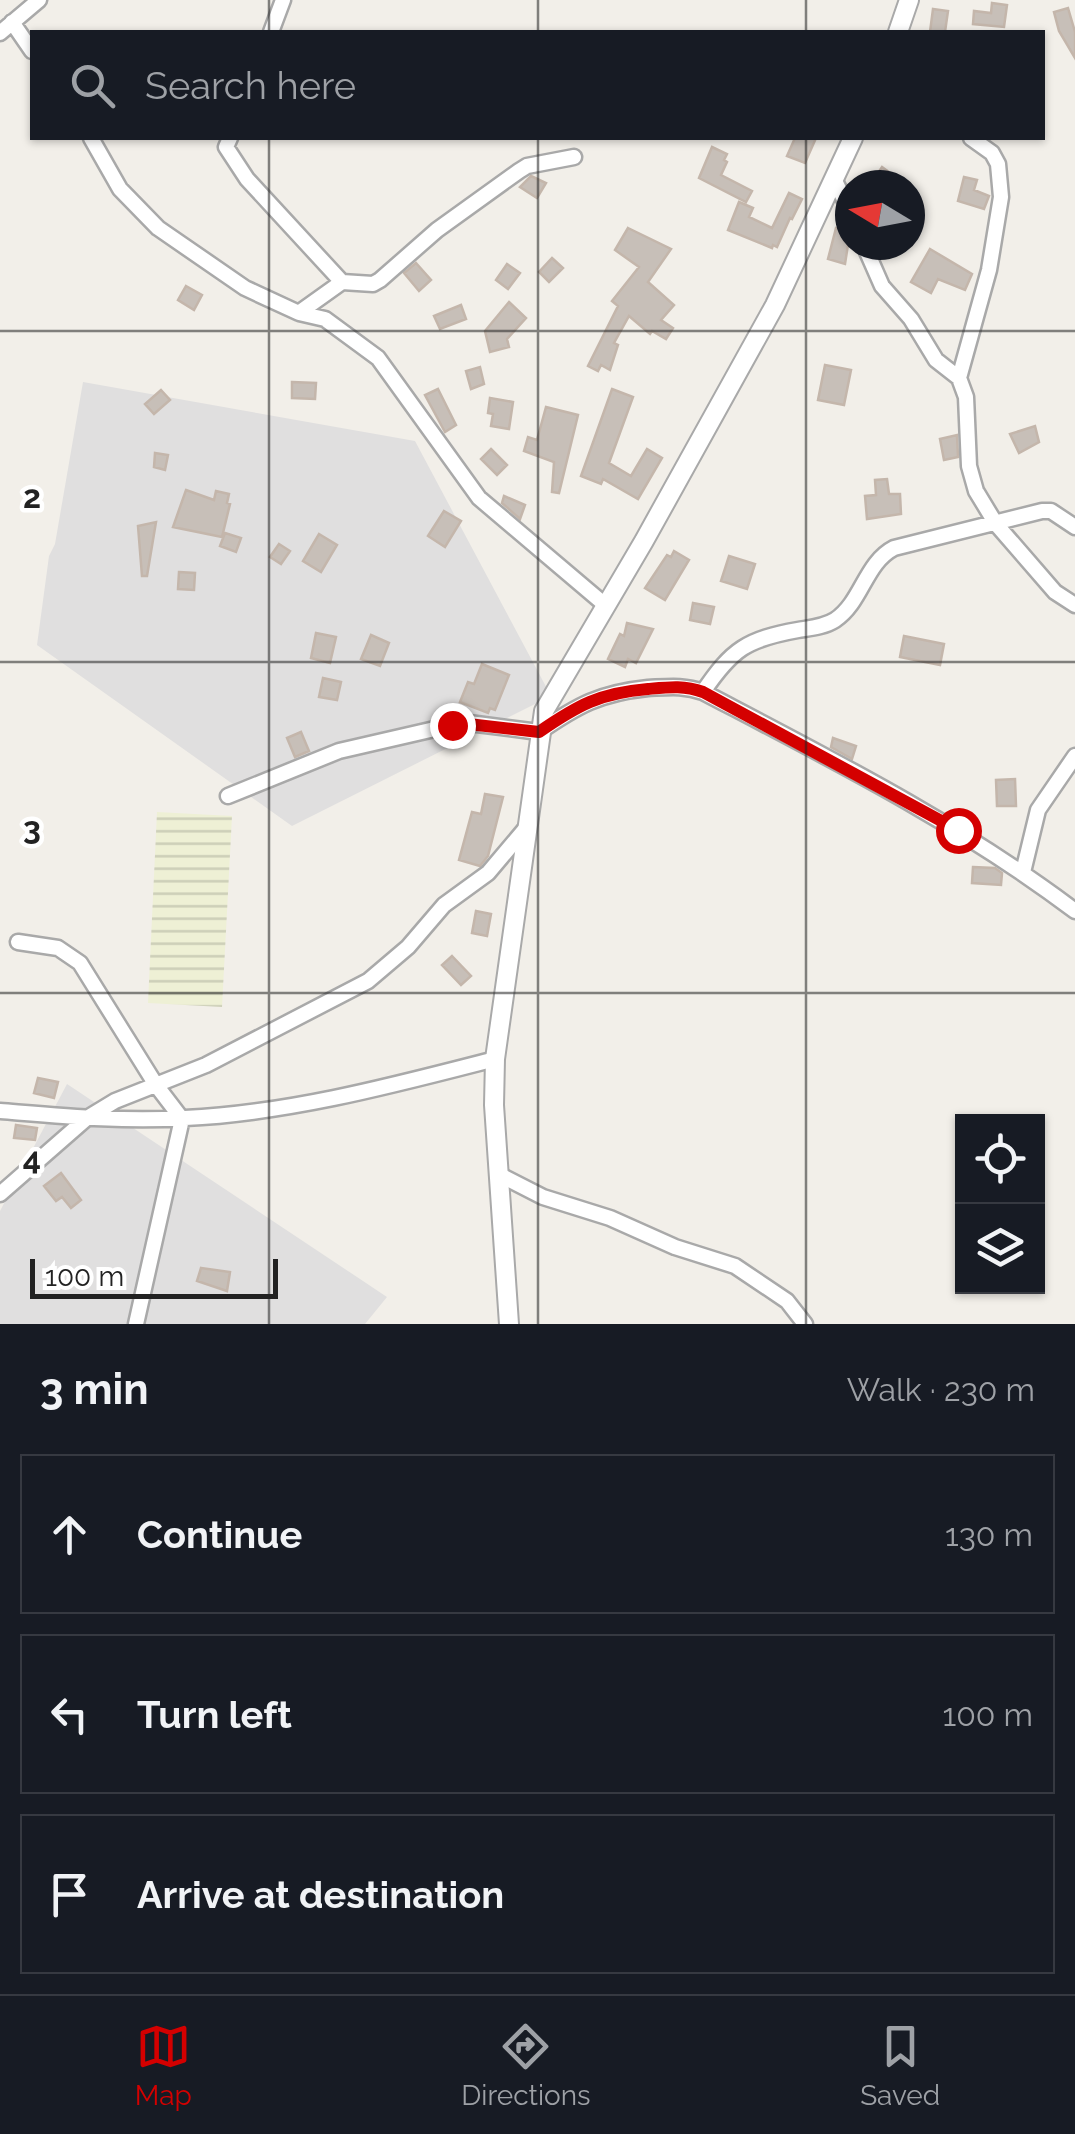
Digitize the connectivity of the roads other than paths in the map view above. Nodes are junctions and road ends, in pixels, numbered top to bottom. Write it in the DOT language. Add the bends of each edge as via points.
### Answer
graph roads {
  1 [pos="39,0"];
  2 [pos="283,0"];
  3 [pos="910,0"];
  4 [pos="6,27"];
  5 [pos="272,30"];
  6 [pos="899,30"];
  7 [pos="30,50"];
  8 [pos="92,140"];
  9 [pos="229,140"];
  10 [pos="851,140"];
  11 [pos="973,140"];
  12 [pos="574,157"];
  13 [pos="834,180"];
  14 [pos="871,260"];
  15 [pos="342,282"];
  16 [pos="299,313"];
  17 [pos="959,378"];
  18 [pos="996,524"];
  19 [pos="1075,526"];
  20 [pos="604,604"];
  21 [pos="1075,606"];
  22 [pos="703,692"];
  23 [pos="539,732"];
  24 [pos="1075,756"];
  25 [pos="228,796"];
  26 [pos="526,828"];
  27 [pos="1023,872"];
  28 [pos="1075,911"];
  29 [pos="18,942"];
  30 [pos="495,1060"];
  31 [pos="156,1084"];
  32 [pos="0,1111"];
  33 [pos="88,1118"];
  34 [pos="182,1118"];
  35 [pos="500,1174"];
  36 [pos="0,1194"];
  37 [pos="136,1324"];
  38 [pos="510,1324"];
  39 [pos="806,1324"];
  1 -- 4 [label="street"];
  2 -- 5 [label="street"];
  3 -- 6 [label="street"];
  4 -- 7 [label="street"];
  8 -- 16 [label="street" via="126,197 158,228 245,288"];
  9 -- 15 [label="street" via="228,152 247,178"];
  10 -- 13 [label="street"];
  11 -- 17 [label="street" via="998,164 1001,197 990,270"];
  12 -- 15 [label="street" via="519,171 373,284"];
  13 -- 20 [label="street" via="775,305"];
  14 -- 17 [label="street" via="936,360"];
  15 -- 16 [label="street"];
  16 -- 20 [label="street" via="325,318 378,358 479,498"];
  17 -- 18 [label="street" via="969,419 969,466"];
  18 -- 19 [label="street" via="1050,511"];
  18 -- 21 [label="street"];
  18 -- 22 [label="street" via="894,548 840,617 738,648"];
  20 -- 23 [label="street" via="550,696"];
  22 -- 23 [label="street" via="683,685 598,696"];
  22 -- 27 [label="street"];
  23 -- 25 [label="street" via="452,725 339,751"];
  23 -- 26 [label="street"];
  24 -- 27 [label="street" via="1038,810"];
  26 -- 30 [label="street"];
  26 -- 31 [label="street" via="488,872 444,904 368,981"];
  27 -- 28 [label="street"];
  29 -- 31 [label="street" via="58,948 80,963"];
  30 -- 34 [label="street" via="303,1104"];
  30 -- 35 [label="street"];
  31 -- 33 [label="street"];
  31 -- 34 [label="street"];
  32 -- 33 [label="street"];
  33 -- 34 [label="street"];
  33 -- 36 [label="street"];
  34 -- 37 [label="street"];
  35 -- 38 [label="street"];
  35 -- 39 [label="street" via="543,1197 736,1266 787,1301"];
}
